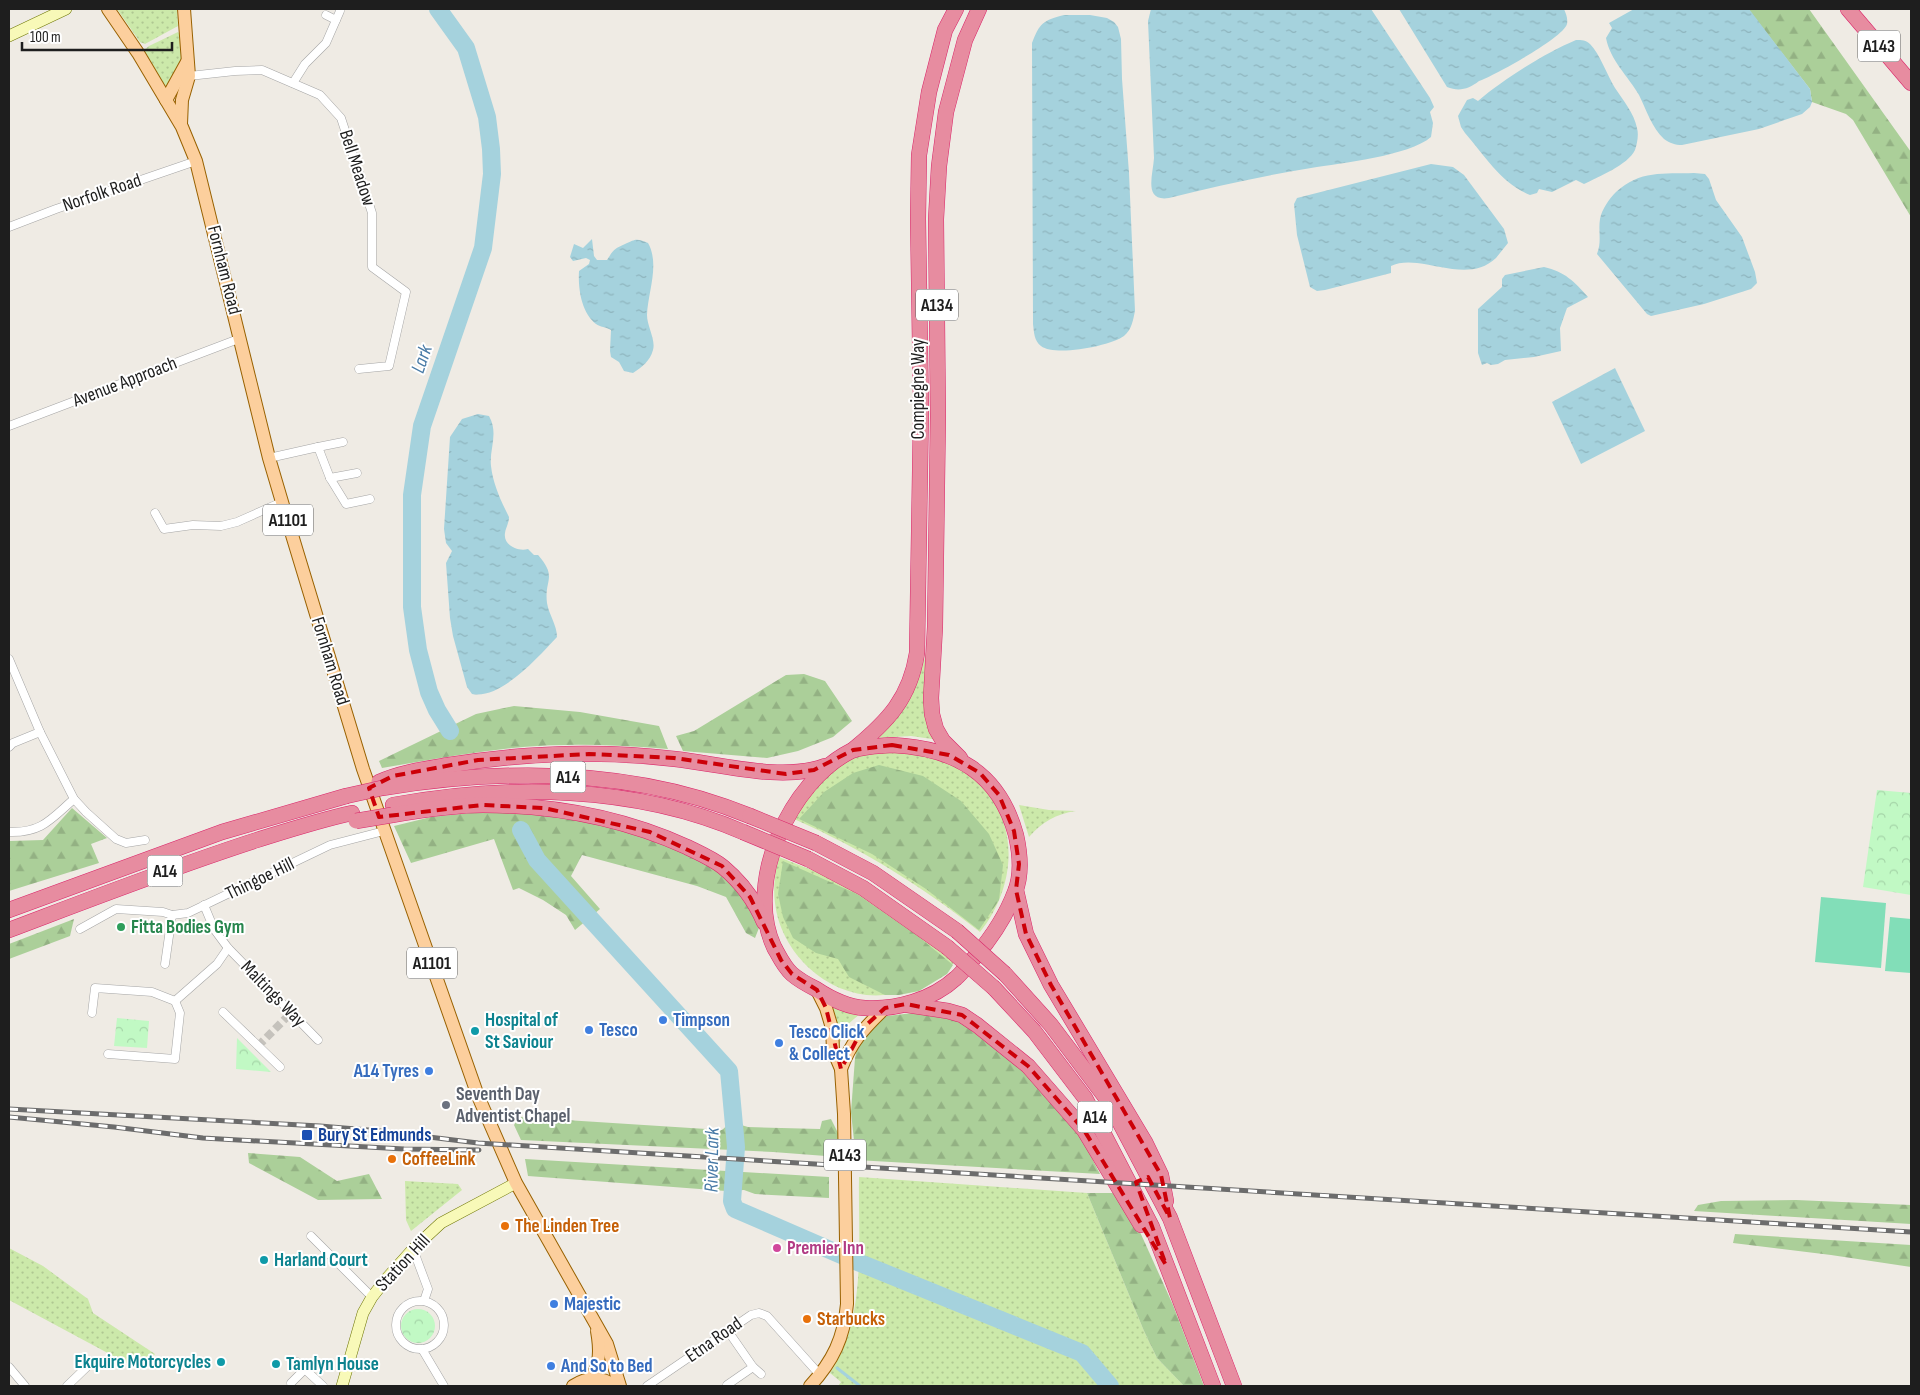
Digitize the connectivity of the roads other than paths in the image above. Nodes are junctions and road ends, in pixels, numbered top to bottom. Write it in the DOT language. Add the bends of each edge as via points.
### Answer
graph roads {
  1 [pos="66,9"];
  2 [pos="108,9"];
  3 [pos="184,9"];
  4 [pos="956,9"];
  5 [pos="979,9"];
  6 [pos="1848,9"];
  7 [pos="340,11"];
  8 [pos="326,15"];
  9 [pos="336,20"];
  10 [pos="9,36"];
  11 [pos="187,62"];
  12 [pos="189,76"];
  13 [pos="293,83"];
  14 [pos="1911,83"];
  15 [pos="166,100"];
  16 [pos="182,127"];
  17 [pos="196,161"];
  18 [pos="9,228"];
  19 [pos="241,338"];
  20 [pos="359,369"];
  21 [pos="9,426"];
  22 [pos="343,442"];
  23 [pos="318,447"];
  24 [pos="270,458"];
  25 [pos="357,473"];
  26 [pos="330,478"];
  27 [pos="370,499"];
  28 [pos="282,502"];
  29 [pos="154,513"];
  30 [pos="9,658"];
  31 [pos="11,668"];
  32 [pos="40,732"];
  33 [pos="9,747"];
  34 [pos="853,750"];
  35 [pos="965,763"];
  36 [pos="830,764"];
  37 [pos="381,785"];
  38 [pos="74,798"];
  39 [pos="391,810"];
  40 [pos="384,831"];
  41 [pos="9,832"];
  42 [pos="145,840"];
  43 [pos="1016,890"];
  44 [pos="204,905"];
  45 [pos="9,910"];
  46 [pos="172,915"];
  47 [pos="80,929"];
  48 [pos="9,930"];
  49 [pos="768,933"];
  50 [pos="228,948"];
  51 [pos="165,964"];
  52 [pos="817,990"];
  53 [pos="175,1001"];
  54 [pos="906,1004"];
  55 [pos="885,1008"];
  56 [pos="223,1012"];
  57 [pos="92,1014"];
  58 [pos="318,1040"];
  59 [pos="108,1054"];
  60 [pos="280,1067"];
  61 [pos="841,1069"];
  62 [pos="516,1183"];
  63 [pos="1170,1218"];
  64 [pos="311,1236"];
  65 [pos="413,1249"];
  66 [pos="1166,1265"];
  67 [pos="372,1297"];
  68 [pos="424,1301"];
  69 [pos="597,1328"];
  70 [pos="728,1330"];
  71 [pos="422,1349"];
  72 [pos="93,1361"];
  73 [pos="297,1362"];
  74 [pos="9,1367"];
  75 [pos="753,1367"];
  76 [pos="304,1370"];
  77 [pos="761,1374"];
  78 [pos="820,1375"];
  79 [pos="590,1379"];
  80 [pos="291,1383"];
  81 [pos="25,1386"];
  82 [pos="67,1386"];
  83 [pos="321,1386"];
  84 [pos="342,1386"];
  85 [pos="444,1386"];
  86 [pos="573,1386"];
  87 [pos="616,1386"];
  88 [pos="620,1386"];
  89 [pos="647,1386"];
  90 [pos="726,1386"];
  91 [pos="810,1386"];
  92 [pos="1213,1386"];
  93 [pos="1234,1386"];
  1 -- 10 [label="street"];
  2 -- 15 [label="main road, Fornham Road / A1101"];
  3 -- 11 [label="main road, Fornham Road / A1101"];
  4 -- 34 [label="highway, Compiegne Way / A134" via="945,30 919,155 921,410 916,660 910,682 896,708"];
  5 -- 35 [label="highway, Compiegne Way / A134" via="965,40 946,112 938,166 936,219 938,416 931,698 936,729"];
  6 -- 14 [label="highway, A143"];
  7 -- 9 [label="street"];
  8 -- 9 [label="street"];
  9 -- 13 [label="street" via="326,43 304,64"];
  11 -- 12 [label="main road, Fornham Road / A1101"];
  11 -- 15 [label="main road"];
  12 -- 13 [label="street, Bell Meadow" via="262,70"];
  12 -- 16 [label="main road, Fornham Road / A1101" via="182,100"];
  13 -- 20 [label="street, Bell Meadow" via="320,95 341,118 372,213 372,267 406,292 389,366"];
  15 -- 16 [label="main road, Fornham Road / A1101"];
  16 -- 17 [label="main road, Fornham Road / A1101"];
  17 -- 18 [label="street, Norfolk Road"];
  17 -- 19 [label="main road, Fornham Road / A1101"];
  19 -- 21 [label="street, Avenue Approach"];
  19 -- 24 [label="main road, Fornham Road / A1101"];
  22 -- 23 [label="street"];
  23 -- 24 [label="street"];
  23 -- 26 [label="street"];
  24 -- 28 [label="main road, Fornham Road / A1101"];
  25 -- 26 [label="street"];
  26 -- 27 [label="street" via="346,504"];
  28 -- 29 [label="street" via="221,526 164,529"];
  28 -- 40 [label="main road, Fornham Road / A1101"];
  30 -- 31 [label="street"];
  31 -- 32 [label="street"];
  32 -- 33 [label="street"];
  32 -- 38 [label="street"];
  34 -- 35 [label="highway" via="908,746 936,751"];
  34 -- 36 [label="highway"];
  35 -- 43 [label="highway" via="988,782 1010,816 1019,848"];
  36 -- 37 [label="highway, A14" via="786,774 674,758 530,755 431,768 393,776"];
  36 -- 49 [label="highway" via="795,804 775,847 764,893"];
  37 -- 45 [label="highway, A14, bridge" via="222,832"];
  37 -- 63 [label="highway, A14, bridge" via="468,777 566,776 660,788 720,803 816,843 874,874 957,931 1005,974 1051,1025 1109,1102"];
  38 -- 41 [label="street" via="44,825 24,832"];
  38 -- 42 [label="street" via="116,839 126,843"];
  39 -- 48 [label="highway, A14, bridge" via="324,819 144,878"];
  39 -- 49 [label="highway, A14" via="482,805 544,808 573,812 670,839 722,866 738,881"];
  39 -- 66 [label="highway, A14, bridge" via="424,799 471,794 524,792 609,797 714,819 808,859 863,888 947,946 994,988 1034,1031 1085,1098 1152,1227"];
  40 -- 44 [label="street, Thingoe Hill" via="330,845"];
  40 -- 62 [label="main road, Fornham Road / A1101" via="476,1091"];
  43 -- 54 [label="highway" via="990,940 957,978 930,996"];
  43 -- 63 [label="highway, A14" via="1026,934 1051,985 1145,1142 1161,1175"];
  44 -- 46 [label="street, Thingoe Hill" via="188,913"];
  44 -- 50 [label="street, Maltings Way" via="214,929"];
  46 -- 47 [label="street, Thingoe Hill" via="116,909"];
  46 -- 51 [label="street"];
  49 -- 52 [label="highway" via="792,974"];
  50 -- 53 [label="street, Maltings Way" via="217,964"];
  50 -- 58 [label="street, Maltings Way"];
  52 -- 55 [label="highway" via="847,1005"];
  52 -- 61 [label="main road, A143" via="826,1008"];
  53 -- 57 [label="street" via="152,992 95,988"];
  53 -- 59 [label="street" via="180,1013 174,1059"];
  54 -- 55 [label="highway"];
  54 -- 66 [label="highway, A14" via="962,1015 1028,1066 1084,1130"];
  55 -- 61 [label="main road, A143" via="863,1028"];
  56 -- 60 [label="street"];
  61 -- 78 [label="main road, A143" via="847,1273 845,1326"];
  62 -- 65 [label="street, Station Hill" via="441,1224"];
  62 -- 69 [label="main road, A1101"];
  63 -- 93 [label="highway, A14"];
  64 -- 67 [label="street"];
  65 -- 67 [label="street, Station Hill"];
  65 -- 68 [label="street" via="428,1289"];
  66 -- 92 [label="highway, A14"];
  67 -- 84 [label="street, Station Hill" via="363,1312"];
  68 -- 71 [label="street" via="441,1312 445,1327 433,1346"];
  68 -- 71 [label="street" via="410,1303 403,1308 398,1314 396,1328 406,1345"];
  69 -- 79 [label="main road, A1101" via="599,1360"];
  69 -- 88 [label="main road, A1101" via="607,1344"];
  70 -- 75 [label="street"];
  70 -- 78 [label="street, Etna Road" via="751,1315 767,1316"];
  70 -- 89 [label="street, Etna Road"];
  71 -- 85 [label="street"];
  72 -- 82 [label="street"];
  73 -- 76 [label="street"];
  74 -- 81 [label="street"];
  75 -- 77 [label="street"];
  75 -- 90 [label="street"];
  76 -- 80 [label="street"];
  76 -- 83 [label="street"];
  78 -- 91 [label="main road, A143"];
  79 -- 86 [label="main road"];
  79 -- 87 [label="main road" via="604,1380"];
}
